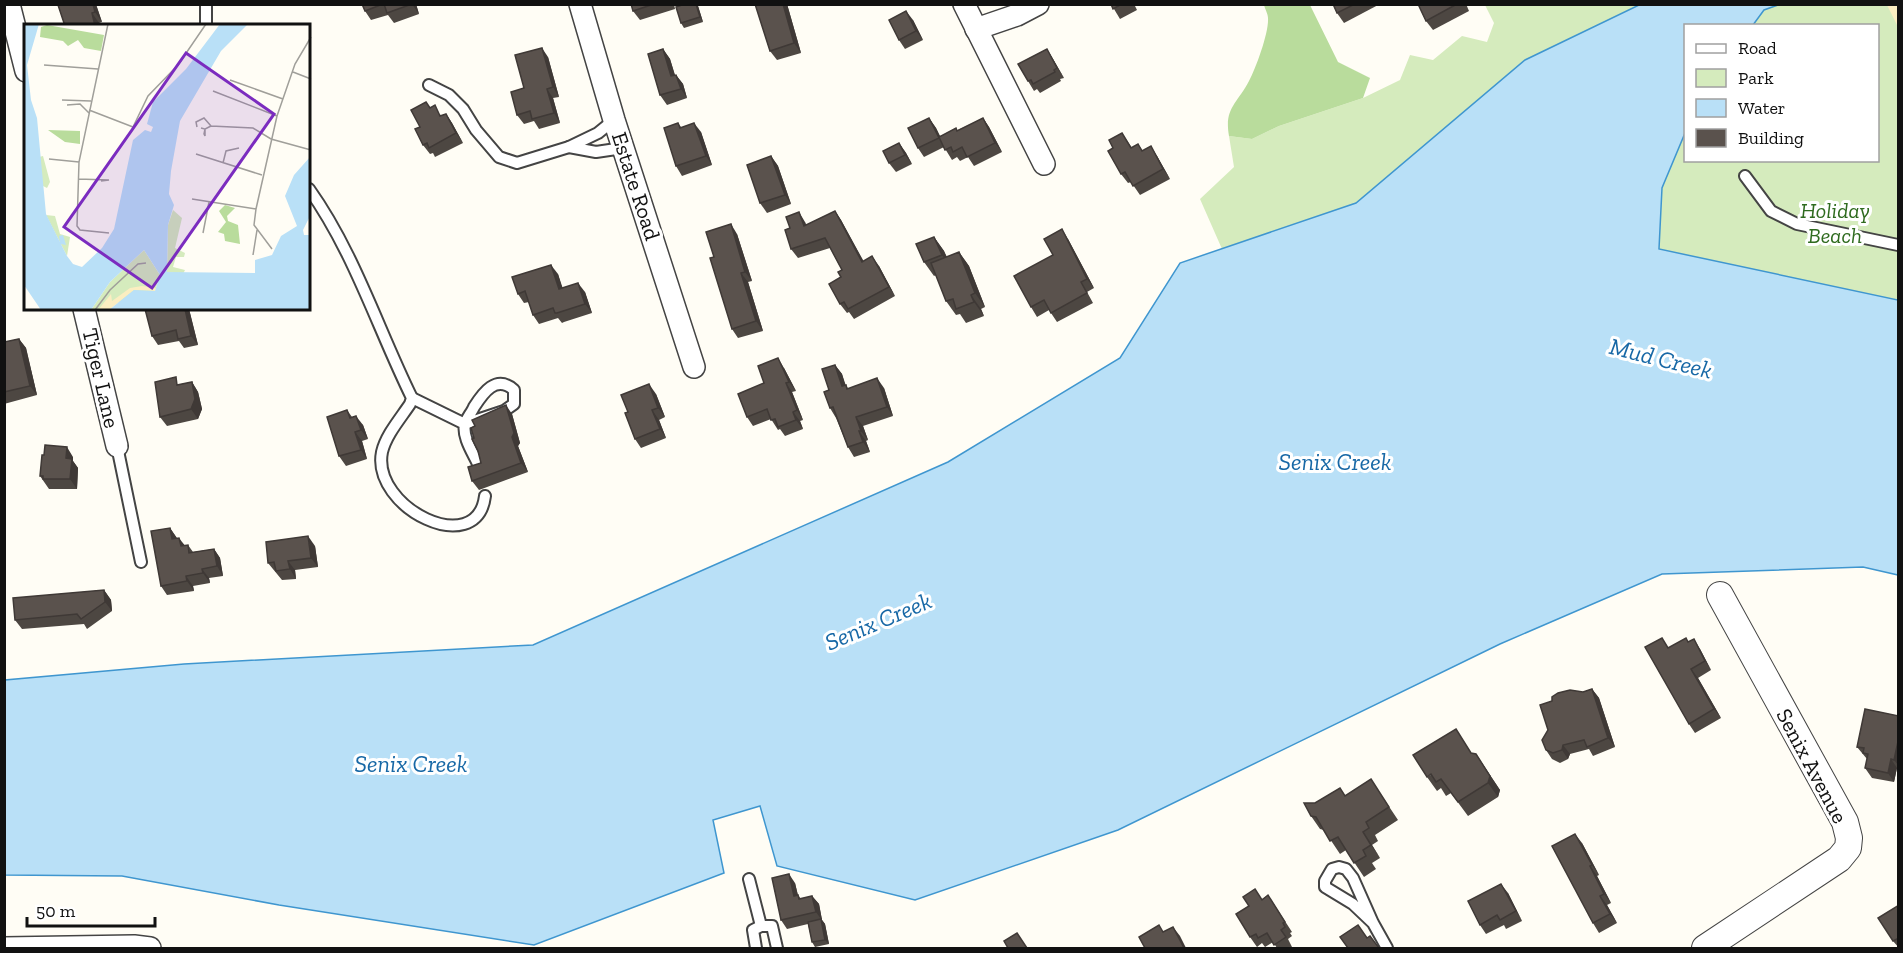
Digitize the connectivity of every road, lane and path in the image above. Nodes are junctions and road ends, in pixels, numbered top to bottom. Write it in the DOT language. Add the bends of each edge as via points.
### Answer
graph roads {
  1 [pos="9,4"];
  2 [pos="206,4"];
  3 [pos="580,4"];
  4 [pos="964,4"];
  5 [pos="1038,4"];
  6 [pos="206,24"];
  7 [pos="976,29"];
  8 [pos="24,63"];
  9 [pos="429,85"];
  10 [pos="614,120"];
  11 [pos="569,147"];
  12 [pos="623,148"];
  13 [pos="1044,164"];
  14 [pos="1745,176"];
  15 [pos="310,191"];
  16 [pos="1899,245"];
  17 [pos="84,310"];
  18 [pos="694,368"];
  19 [pos="412,398"];
  20 [pos="465,424"];
  21 [pos="117,446"];
  22 [pos="478,464"];
  23 [pos="485,496"];
  24 [pos="141,562"];
  25 [pos="1720,595"];
  26 [pos="748,879"];
  27 [pos="1373,923"];
  28 [pos="761,926"];
  29 [pos="4,948"];
  30 [pos="150,948"];
  31 [pos="756,948"];
  32 [pos="777,948"];
  33 [pos="1387,948"];
  34 [pos="1705,948"];
  1 -- 8 [label="street"];
  2 -- 6 [label="lane"];
  3 -- 10 [label="street, Estate Road"];
  4 -- 7 [label="street"];
  5 -- 7 [label="street"];
  7 -- 13 [label="street"];
  9 -- 11 [label="lane" via="449,95 491,149 508,161 516,163"];
  10 -- 11 [label="lane"];
  10 -- 12 [label="street, Estate Road"];
  11 -- 12 [label="lane" via="596,152"];
  12 -- 18 [label="street, Estate Road"];
  14 -- 16 [label="lane" via="1771,211 1797,224"];
  15 -- 19 [label="lane" via="335,232"];
  17 -- 21 [label="street, Tiger Lane"];
  19 -- 20 [label="lane"];
  19 -- 23 [label="lane" via="382,453 387,487 417,513 439,525 463,524 480,514"];
  20 -- 20 [label="lane" via="510,409 514,404 513,390 504,385 490,386"];
  20 -- 22 [label="lane" via="465,436"];
  21 -- 24 [label="lane"];
  25 -- 34 [label="street, Senix Avenue" via="1845,822 1849,838 1848,848 1827,868"];
  26 -- 28 [label="lane"];
  27 -- 27 [label="lane" via="1353,904 1325,887 1332,869 1346,869 1353,878"];
  27 -- 33 [label="lane"];
  28 -- 31 [label="lane" via="753,930"];
  28 -- 32 [label="lane" via="772,926"];
  29 -- 30 [label="street"];
}
